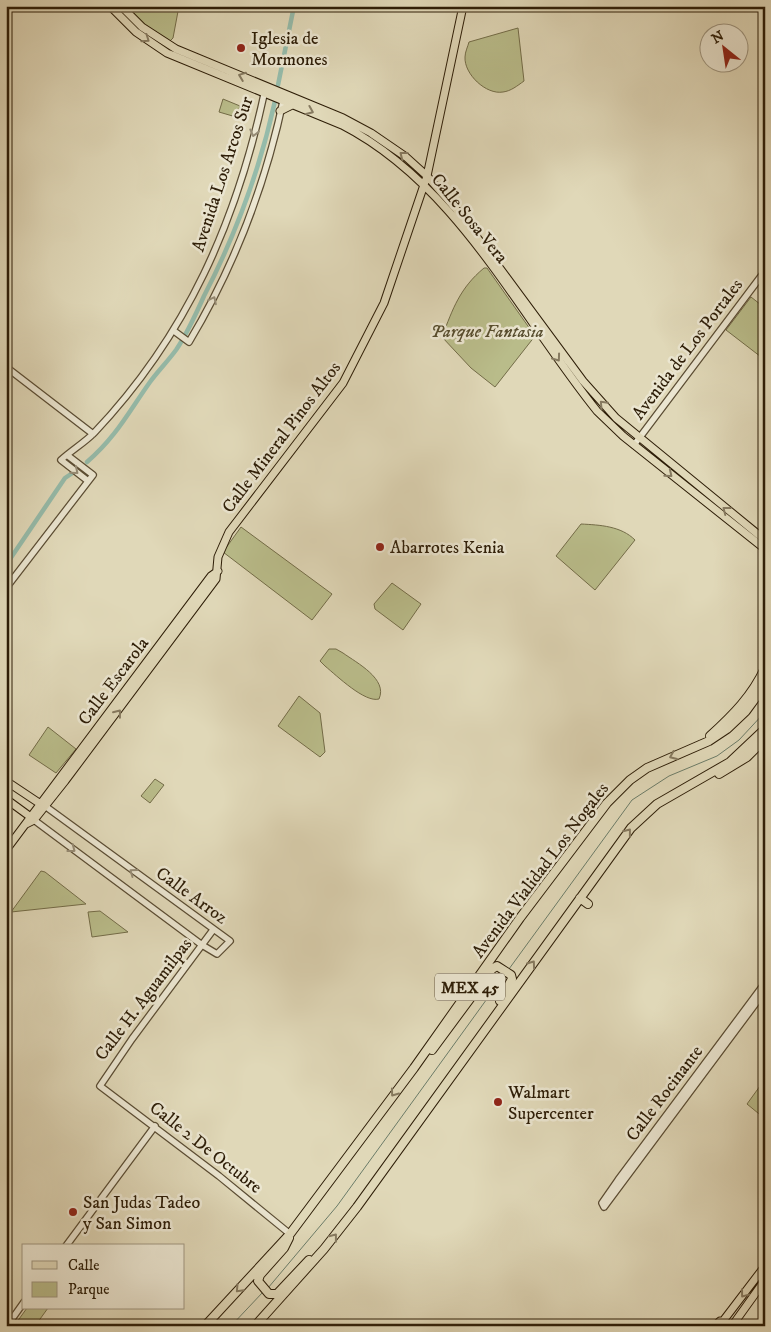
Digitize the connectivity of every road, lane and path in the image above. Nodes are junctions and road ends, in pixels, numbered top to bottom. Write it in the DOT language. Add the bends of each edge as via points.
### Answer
graph roads {
  1 [pos="110,6"];
  2 [pos="121,6"];
  3 [pos="463,6"];
  4 [pos="265,89"];
  5 [pos="284,96"];
  6 [pos="294,104"];
  7 [pos="280,111"];
  8 [pos="427,176"];
  9 [pos="424,185"];
  10 [pos="765,270"];
  11 [pos="176,332"];
  12 [pos="6,367"];
  13 [pos="92,434"];
  14 [pos="640,438"];
  15 [pos="634,445"];
  16 [pos="67,455"];
  17 [pos="88,481"];
  18 [pos="763,543"];
  19 [pos="213,578"];
  20 [pos="6,588"];
  21 [pos="765,668"];
  22 [pos="765,685"];
  23 [pos="765,729"];
  24 [pos="765,739"];
  25 [pos="700,745"];
  26 [pos="708,776"];
  27 [pos="6,780"];
  28 [pos="6,799"];
  29 [pos="42,805"];
  30 [pos="31,818"];
  31 [pos="6,850"];
  32 [pos="580,898"];
  33 [pos="588,904"];
  34 [pos="213,930"];
  35 [pos="202,945"];
  36 [pos="765,983"];
  37 [pos="765,992"];
  38 [pos="754,1002"];
  39 [pos="414,1068"];
  40 [pos="446,1084"];
  41 [pos="101,1087"];
  42 [pos="155,1126"];
  43 [pos="603,1206"];
  44 [pos="290,1234"];
  45 [pos="67,1244"];
  46 [pos="324,1250"];
  47 [pos="765,1266"];
  48 [pos="765,1280"];
  49 [pos="22,1305"];
  50 [pos="723,1321"];
  51 [pos="715,1325"];
  52 [pos="7,1326"];
  53 [pos="205,1326"];
  54 [pos="256,1326"];
  55 [pos="686,1326"];
  56 [pos="732,1326"];
  1 -- 4 [label="main road, Calle Sosa Vera, one-way" via="136,32 167,53"];
  4 -- 2 [label="main road, one-way" via="176,49 142,27"];
  3 -- 8 [label="main road, Calle Mineral Pinos Altos"];
  4 -- 5 [label="main road, Calle Sosa Vera"];
  4 -- 11 [label="street, Avenida Los Arcos Sur, one-way" via="251,146 214,254"];
  5 -- 6 [label="main road, Calle Sosa Vera"];
  5 -- 7 [label="street, Avenida Los Arcos Sur"];
  8 -- 5 [label="main road, one-way" via="371,133"];
  6 -- 7 [label="main road"];
  6 -- 9 [label="main road, Calle Sosa Vera, one-way" via="369,140"];
  11 -- 7 [label="street, Avenida Los Arcos Sur, one-way" via="187,341 205,315 245,229"];
  8 -- 9 [label="main road, Calle Mineral Pinos Altos"];
  14 -- 8 [label="main road, one-way" via="594,395 461,215"];
  9 -- 15 [label="main road, Calle Sosa Vera, one-way" via="457,222 587,399"];
  9 -- 19 [label="main road, Calle Mineral Pinos Altos" via="390,287 358,356 326,408 229,532"];
  10 -- 14 [label="street, Avenida de Los Portales"];
  11 -- 13 [label="street, Avenida Los Arcos Sur"];
  12 -- 13 [label="street"];
  13 -- 16 [label="street, Avenida Los Arcos Sur"];
  14 -- 15 [label="street, Avenida de Los Portales"];
  18 -- 14 [label="main road, one-way"];
  15 -- 18 [label="main road, Calle Sosa Vera, one-way"];
  16 -- 17 [label="street" via="93,475"];
  16 -- 17 [label="street, Avenida Los Arcos Sur, one-way" via="61,460"];
  17 -- 20 [label="street"];
  19 -- 29 [label="main road, Calle Escarola"];
  21 -- 25 [label="highway" via="740,708"];
  22 -- 25 [label="highway, Avenida Vialidad Los Nogales / MEX 45" via="746,712"];
  23 -- 26 [label="highway, MEX 45" via="730,762"];
  24 -- 26 [label="highway" via="736,765 717,776"];
  25 -- 39 [label="highway, Avenida Vialidad Los Nogales / MEX 45, one-way" via="647,768 607,803 520,918"];
  32 -- 26 [label="highway, MEX 45, one-way" via="643,815 672,794"];
  27 -- 29 [label="main road, Calle Arroz"];
  28 -- 30 [label="main road, Calle Arroz"];
  29 -- 30 [label="main road, Calle Escarola"];
  34 -- 29 [label="street, Calle Arroz, one-way"];
  30 -- 31 [label="main road"];
  30 -- 35 [label="street, Calle Arroz, one-way"];
  32 -- 33 [label="highway"];
  40 -- 32 [label="highway, MEX 45, one-way"];
  34 -- 35 [label="street, Calle H. Aguamilpas"];
  34 -- 35 [label="street, Calle Arroz" via="230,941 225,948 217,954"];
  35 -- 41 [label="street, Calle H. Aguamilpas" via="101,1082"];
  36 -- 38 [label="street"];
  37 -- 38 [label="street"];
  38 -- 43 [label="street, Calle Rocinante"];
  39 -- 40 [label="highway" via="435,1046 492,969 498,966 511,975 510,985 462,1054"];
  39 -- 44 [label="highway, Avenida Vialidad Los Nogales / MEX 45, one-way"];
  46 -- 40 [label="highway, MEX 45, one-way"];
  41 -- 42 [label="street, Calle 2 De Octubre"];
  42 -- 44 [label="street, Calle 2 De Octubre"];
  42 -- 45 [label="street"];
  44 -- 46 [label="highway" via="284,1248 260,1275 258,1284 269,1294 276,1294"];
  44 -- 53 [label="highway, Avenida Vialidad Los Nogales / MEX 45, one-way"];
  46 -- 54 [label="highway, MEX 45"];
  47 -- 50 [label="main road, one-way"];
  48 -- 56 [label="main road"];
  49 -- 52 [label="street"];
  50 -- 51 [label="main road"];
  50 -- 56 [label="main road"];
  51 -- 55 [label="street"];
}
